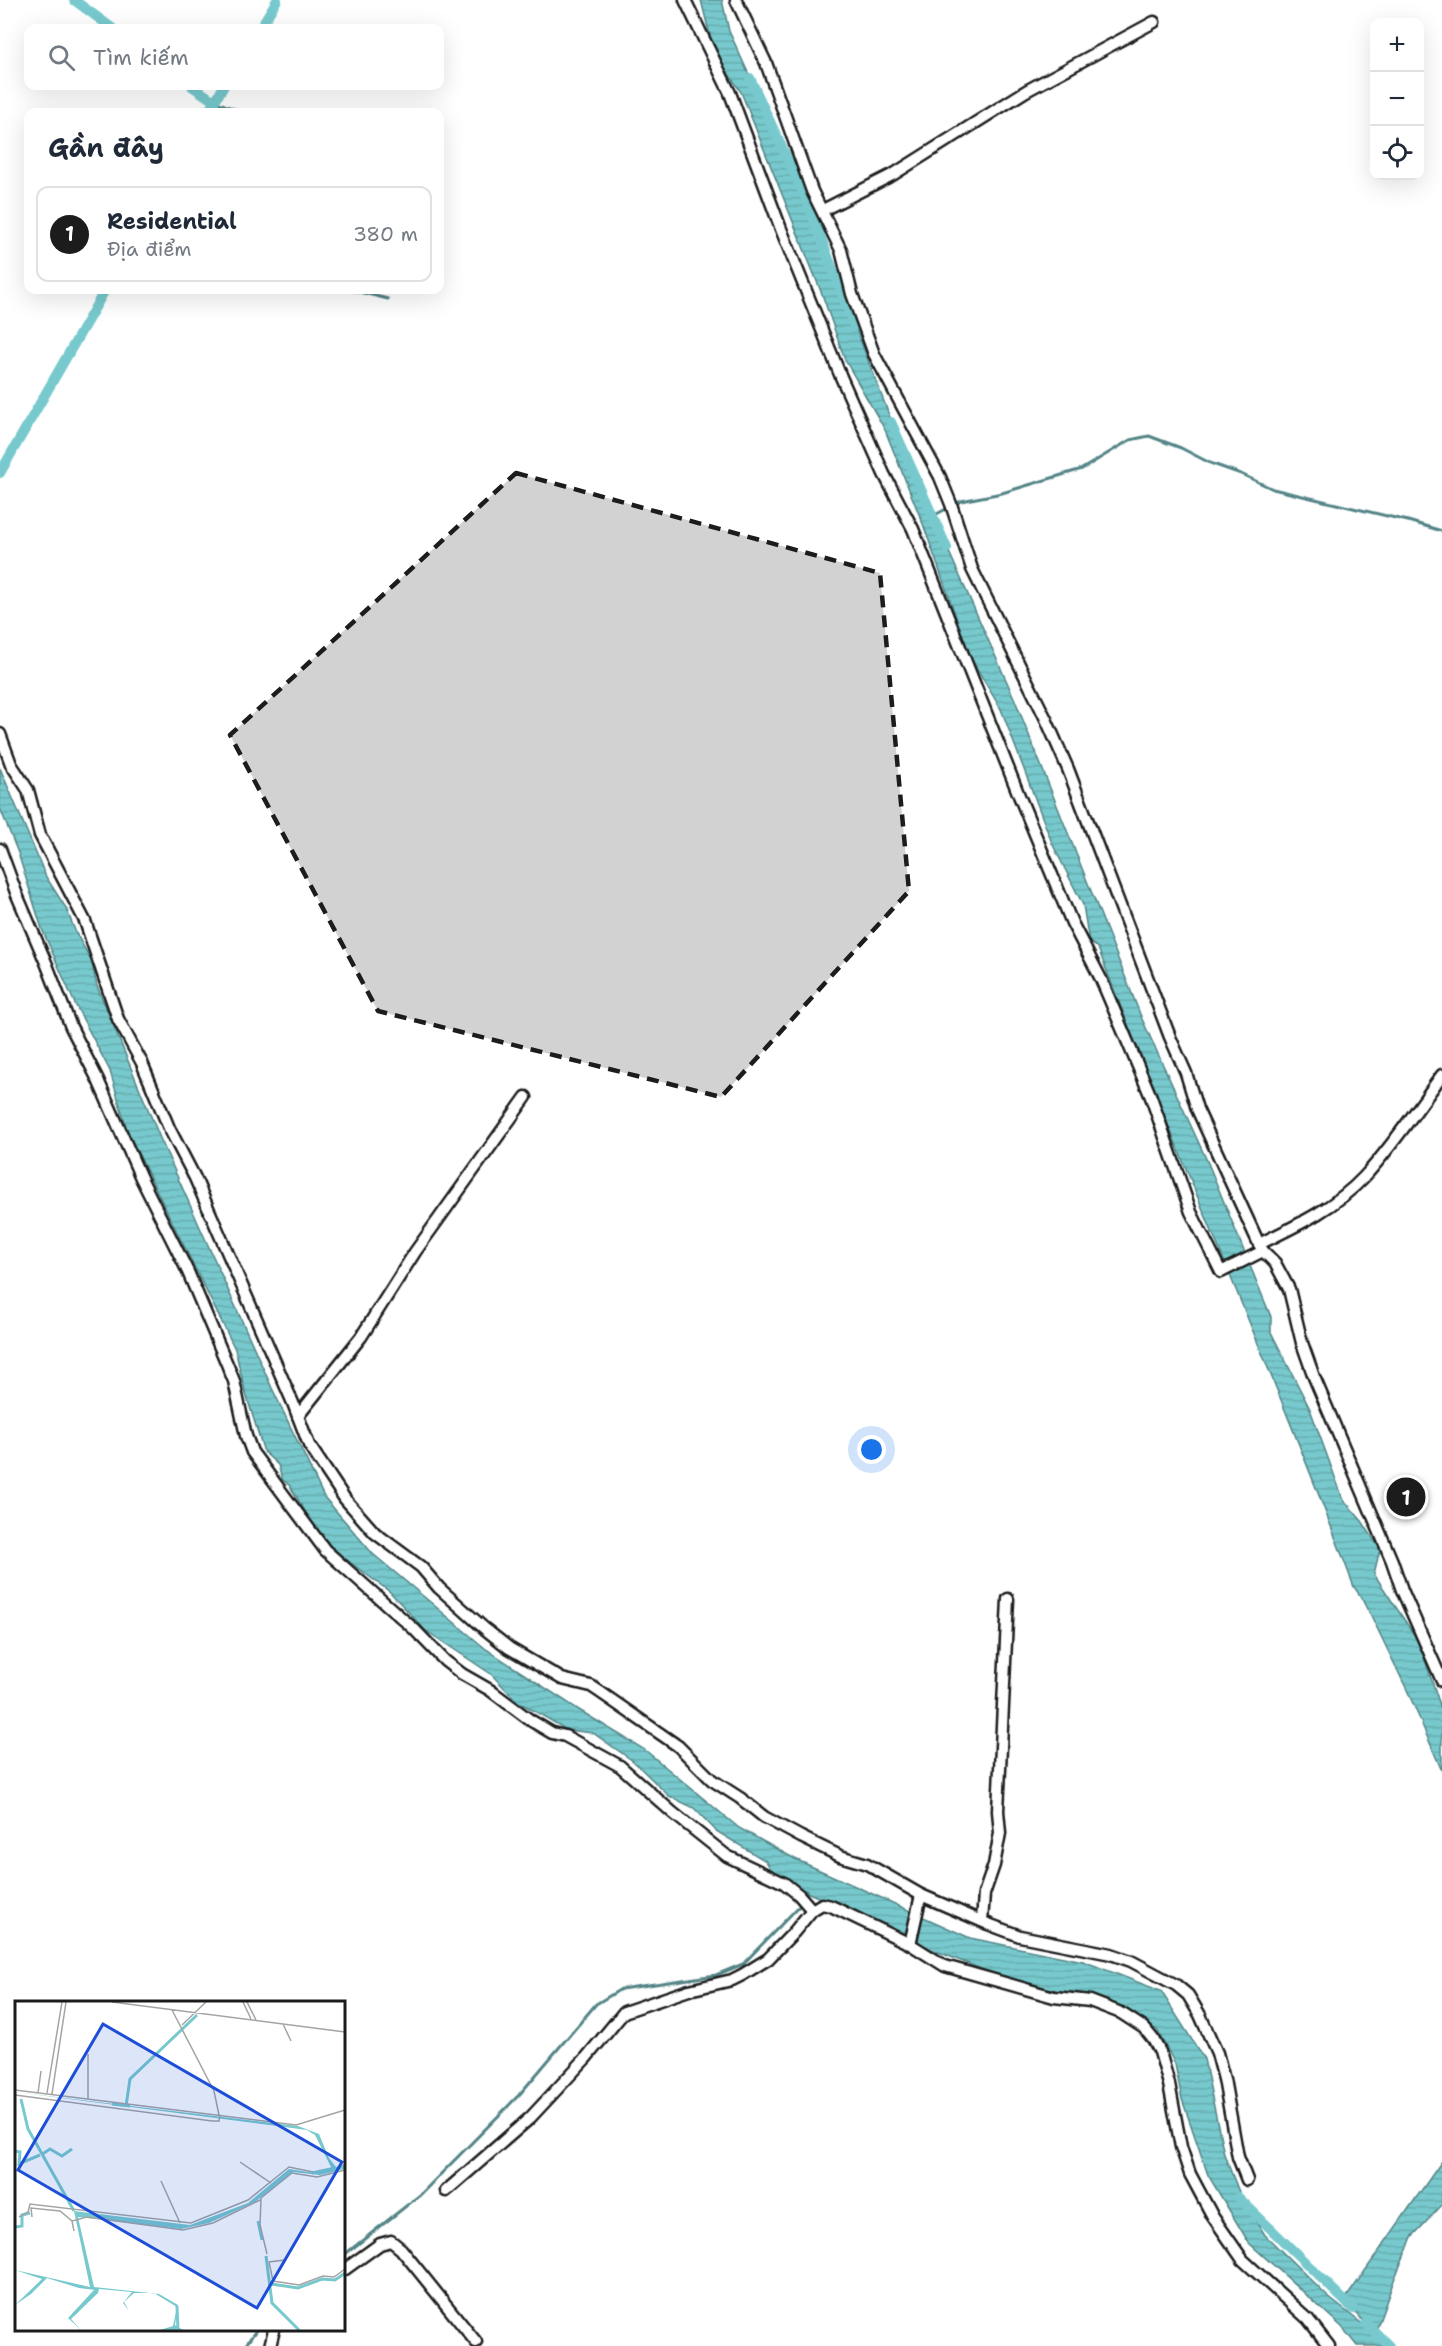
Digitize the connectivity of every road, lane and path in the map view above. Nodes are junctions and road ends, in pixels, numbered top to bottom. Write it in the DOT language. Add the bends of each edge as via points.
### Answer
graph roads {
  1 [pos="685,0"];
  2 [pos="736,0"];
  3 [pos="1154,22"];
  4 [pos="823,210"];
  5 [pos="0,734"];
  6 [pos="0,849"];
  7 [pos="1442,1075"];
  8 [pos="526,1097"];
  9 [pos="1259,1250"];
  10 [pos="298,1416"];
  11 [pos="1008,1599"];
  12 [pos="1442,1681"];
  13 [pos="921,1895"];
  14 [pos="811,1908"];
  15 [pos="979,1920"];
  16 [pos="910,1944"];
  17 [pos="1247,2180"];
  18 [pos="446,2191"];
  19 [pos="345,2269"];
  20 [pos="274,2331"];
  21 [pos="476,2343"];
  22 [pos="270,2346"];
  23 [pos="1329,2346"];
  1 -- 9 [label="street" via="730,93 842,377 913,529 1072,923 1101,979 1151,1097 1191,1212 1221,1272"];
  2 -- 4 [label="street" via="766,63 812,191"];
  3 -- 4 [label="street" via="1026,91 894,174"];
  4 -- 9 [label="street" via="841,250 874,354 940,477 972,569 1046,719 1186,1072 1197,1109"];
  5 -- 10 [label="street" via="11,764 28,790 40,835 85,921 118,1019 195,1178"];
  6 -- 14 [label="street" via="71,1027 184,1264 230,1372 252,1452 259,1464 325,1550 445,1661 552,1733 620,1766 727,1856 783,1883"];
  7 -- 9 [label="street" via="1363,1178 1330,1206"];
  8 -- 10 [label="street" via="415,1252 361,1337"];
  9 -- 12 [label="street" via="1275,1263 1286,1281 1314,1377"];
  10 -- 13 [label="street" via="309,1445 335,1485 375,1533 421,1568 509,1648 562,1680 591,1686 606,1696 678,1746 712,1780 764,1818 840,1856 867,1864"];
  11 -- 15 [label="street" via="1000,1833"];
  13 -- 15 [label="street"];
  13 -- 16 [label="street"];
  14 -- 16 [label="street" via="831,1906"];
  14 -- 18 [label="street" via="768,1959 742,1975 624,2012 530,2118"];
  15 -- 17 [label="street" via="1020,1936 1121,1958 1188,1995 1217,2053 1238,2157"];
  16 -- 23 [label="street" via="945,1966 1054,1997 1090,2001 1121,2013 1144,2028 1160,2052 1181,2147 1213,2217 1243,2260 1308,2319"];
  19 -- 21 [label="street" via="380,2244 391,2241"];
  20 -- 22 [label="street"];
}
